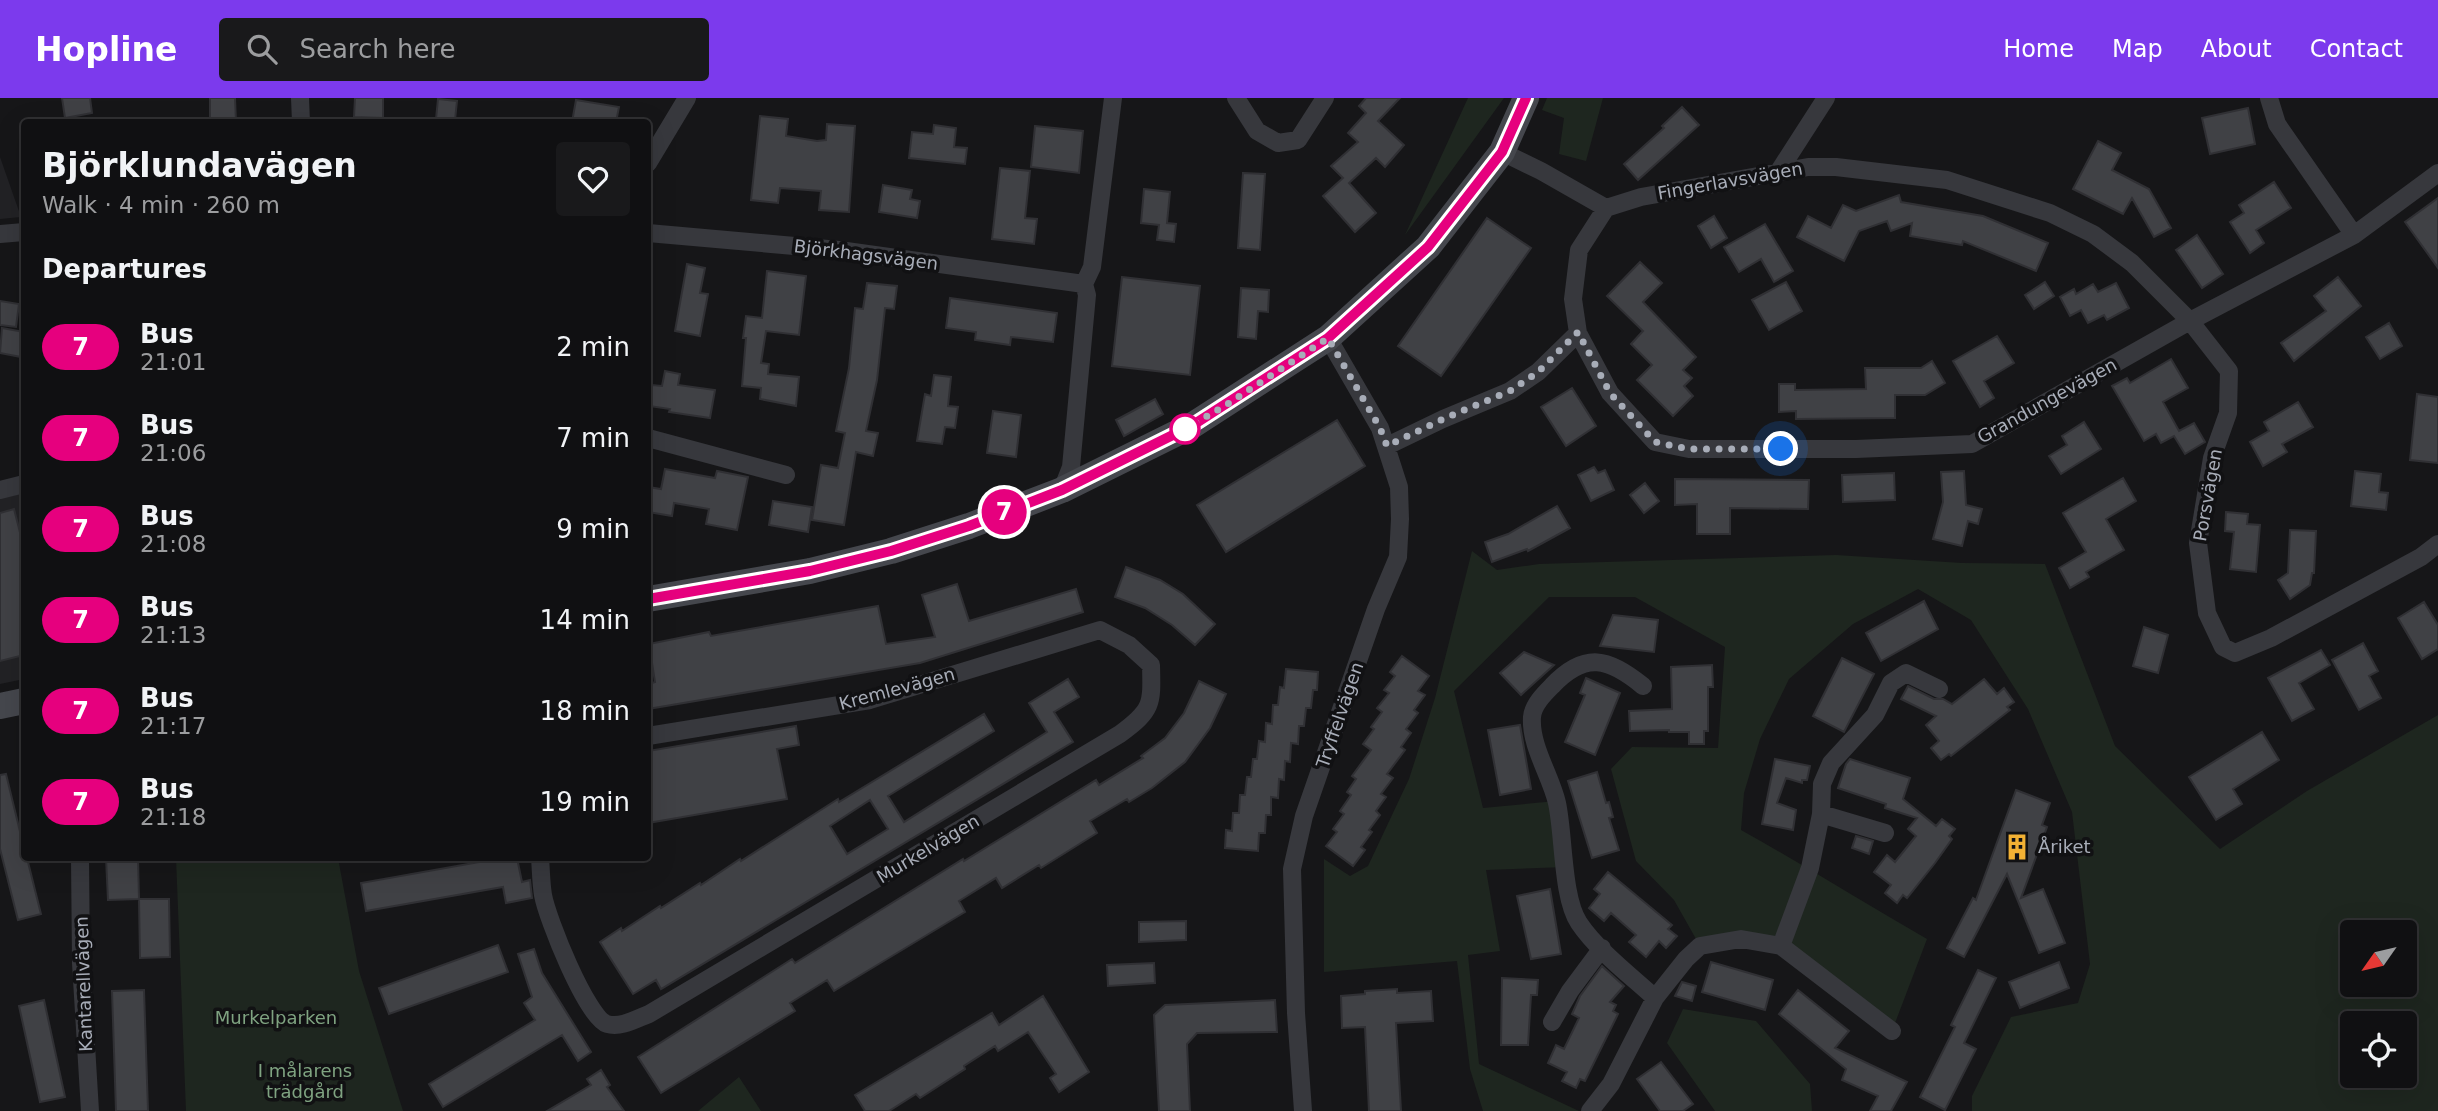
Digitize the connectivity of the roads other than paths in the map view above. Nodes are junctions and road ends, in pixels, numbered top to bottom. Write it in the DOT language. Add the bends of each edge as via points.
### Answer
graph roads {
  1 [pos="300,98"];
  2 [pos="687,98"];
  3 [pos="1112,98"];
  4 [pos="1236,98"];
  5 [pos="1325,98"];
  6 [pos="1526,98"];
  7 [pos="1826,98"];
  8 [pos="2269,98"];
  9 [pos="301,119"];
  10 [pos="1502,152"];
  11 [pos="651,158"];
  12 [pos="1779,172"];
  13 [pos="2438,173"];
  14 [pos="1606,208"];
  15 [pos="21,232"];
  16 [pos="651,233"];
  17 [pos="0,234"];
  18 [pos="2354,235"];
  19 [pos="1084,284"];
  20 [pos="2190,321"];
  21 [pos="1578,332"];
  22 [pos="1328,338"];
  23 [pos="651,439"];
  24 [pos="1387,446"];
  25 [pos="786,475"];
  26 [pos="21,485"];
  27 [pos="0,490"];
  28 [pos="1062,490"];
  29 [pos="2438,544"];
  30 [pos="651,598"];
  31 [pos="1100,630"];
  32 [pos="1643,686"];
  33 [pos="1939,689"];
  34 [pos="21,702"];
  35 [pos="0,706"];
  36 [pos="651,736"];
  37 [pos="1821,814"];
  38 [pos="1885,833"];
  39 [pos="79,861"];
  40 [pos="540,861"];
  41 [pos="1781,946"];
  42 [pos="1602,948"];
  43 [pos="1655,998"];
  44 [pos="1552,1022"];
  45 [pos="1892,1031"];
  46 [pos="90,1111"];
  47 [pos="1303,1111"];
  48 [pos="1590,1111"];
  1 -- 9 [label="street"];
  2 -- 11 [label="street"];
  3 -- 19 [label="street" via="1091,267"];
  4 -- 5 [label="street" via="1257,131 1278,143 1298,140"];
  6 -- 10 [label="street"];
  7 -- 12 [label="street"];
  8 -- 18 [label="street" via="2277,124"];
  10 -- 14 [label="street"];
  10 -- 22 [label="street" via="1428,247"];
  12 -- 14 [label="street, Fingerlavsvägen"];
  12 -- 20 [label="street, Fingerlavsvägen" via="1836,167 1922,176 2050,213 2093,234 2132,263"];
  13 -- 18 [label="street, Grandungevägen"];
  14 -- 21 [label="street, Grandungevägen" via="1579,250 1573,299"];
  15 -- 17 [label="street"];
  16 -- 19 [label="street, Björkhagsvägen" via="839,250"];
  18 -- 20 [label="street, Grandungevägen"];
  19 -- 28 [label="street" via="1087,295 1071,467"];
  20 -- 21 [label="street, Grandungevägen" via="1972,444 1856,449 1689,449 1655,442 1610,393"];
  20 -- 29 [label="street, Porsvägen" via="2229,371 2228,413 2212,458 2198,543 2207,613 2222,647 2235,653 2271,638"];
  21 -- 24 [label="street" via="1538,372 1510,391"];
  22 -- 24 [label="street, Tryffelvägen"];
  22 -- 28 [label="street" via="1193,425"];
  23 -- 25 [label="street"];
  24 -- 47 [label="street, Tryffelvägen" via="1399,487 1398,557 1304,816 1292,869"];
  26 -- 27 [label="street"];
  28 -- 30 [label="street" via="891,551 810,571"];
  31 -- 36 [label="street, Kremlevägen" via="870,700"];
  31 -- 40 [label="street, Murkelvägen" via="1129,645 1151,665 1152,699 1142,719 649,1014 622,1025 598,1018 581,993 543,897"];
  32 -- 42 [label="street" via="1620,667 1578,664 1539,700 1532,715 1543,768 1556,801 1570,900 1578,922"];
  33 -- 37 [label="street" via="1906,673 1891,683 1875,715 1830,763 1822,785"];
  34 -- 35 [label="street"];
  37 -- 38 [label="street"];
  37 -- 41 [label="street" via="1810,868"];
  39 -- 46 [label="street, Kantarellvägen"];
  41 -- 43 [label="street" via="1741,939 1700,946"];
  41 -- 45 [label="street"];
  42 -- 43 [label="street"];
  42 -- 44 [label="street"];
  43 -- 48 [label="street" via="1611,1084"];
}
